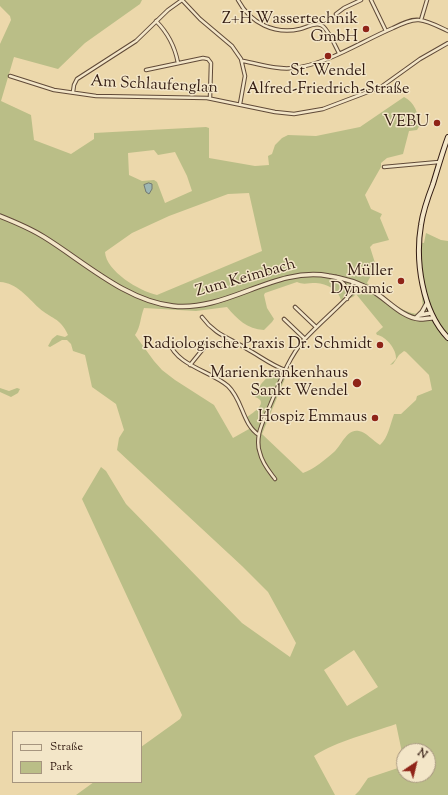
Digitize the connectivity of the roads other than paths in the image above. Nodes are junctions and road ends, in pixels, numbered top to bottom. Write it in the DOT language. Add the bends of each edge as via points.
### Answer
graph roads {
  1 [pos="182,0"];
  2 [pos="238,0"];
  3 [pos="361,0"];
  4 [pos="371,0"];
  5 [pos="428,0"];
  6 [pos="336,14"];
  7 [pos="421,20"];
  8 [pos="156,21"];
  9 [pos="386,31"];
  10 [pos="448,31"];
  11 [pos="448,43"];
  12 [pos="339,53"];
  13 [pos="243,61"];
  14 [pos="178,63"];
  15 [pos="146,70"];
  16 [pos="10,76"];
  17 [pos="74,92"];
  18 [pos="210,98"];
  19 [pos="240,104"];
  20 [pos="448,137"];
  21 [pos="440,162"];
  22 [pos="384,166"];
  23 [pos="0,216"];
  24 [pos="335,277"];
  25 [pos="353,282"];
  26 [pos="359,285"];
  27 [pos="348,292"];
  28 [pos="347,299"];
  29 [pos="427,303"];
  30 [pos="295,307"];
  31 [pos="431,313"];
  32 [pos="419,315"];
  33 [pos="202,317"];
  34 [pos="416,318"];
  35 [pos="432,318"];
  36 [pos="284,319"];
  37 [pos="316,327"];
  38 [pos="448,338"];
  39 [pos="305,339"];
  40 [pos="170,342"];
  41 [pos="207,344"];
  42 [pos="190,365"];
  43 [pos="285,370"];
  44 [pos="259,436"];
  45 [pos="275,479"];
  1 -- 8 [label="street"];
  1 -- 13 [label="street" via="232,46"];
  2 -- 12 [label="street" via="252,17 274,30 289,31 314,24 321,25 326,29"];
  3 -- 6 [label="street"];
  4 -- 9 [label="street"];
  5 -- 7 [label="street"];
  7 -- 9 [label="street" via="410,21"];
  7 -- 10 [label="street"];
  8 -- 14 [label="street" via="170,38"];
  8 -- 17 [label="street" via="136,41 78,79 74,85"];
  9 -- 12 [label="street"];
  11 -- 19 [label="street, Am Schlaufenglan" via="381,87 323,109 292,114"];
  12 -- 13 [label="street" via="316,63 294,68 274,68"];
  13 -- 19 [label="street" via="245,82"];
  14 -- 15 [label="street"];
  14 -- 18 [label="street" via="203,58 210,61"];
  16 -- 17 [label="street, Am Schlaufenglan" via="54,90"];
  17 -- 18 [label="street, Am Schlaufenglan" via="106,97"];
  18 -- 19 [label="street, Am Schlaufenglan"];
  20 -- 21 [label="main road"];
  21 -- 22 [label="street"];
  21 -- 29 [label="main road" via="424,211 419,240 421,274"];
  23 -- 24 [label="street, Zum Keimbach" via="31,229 114,283 139,296 173,306 209,304 292,276 318,274"];
  24 -- 25 [label="street, Zum Keimbach"];
  24 -- 27 [label="street" via="344,284"];
  25 -- 26 [label="street, Zum Keimbach"];
  25 -- 27 [label="street"];
  26 -- 28 [label="street"];
  26 -- 34 [label="street, Zum Keimbach"];
  27 -- 28 [label="street"];
  28 -- 37 [label="street"];
  29 -- 31 [label="main road"];
  29 -- 32 [label="street"];
  30 -- 37 [label="street"];
  31 -- 32 [label="street"];
  31 -- 35 [label="main road"];
  32 -- 34 [label="street"];
  33 -- 43 [label="street" via="211,328"];
  34 -- 35 [label="street, Zum Keimbach"];
  35 -- 38 [label="main road"];
  36 -- 39 [label="street"];
  37 -- 39 [label="street"];
  39 -- 43 [label="street"];
  40 -- 42 [label="street"];
  41 -- 42 [label="street"];
  42 -- 44 [label="street" via="222,382 232,391 250,428"];
  43 -- 44 [label="street"];
  44 -- 45 [label="street" via="259,452"];
}
